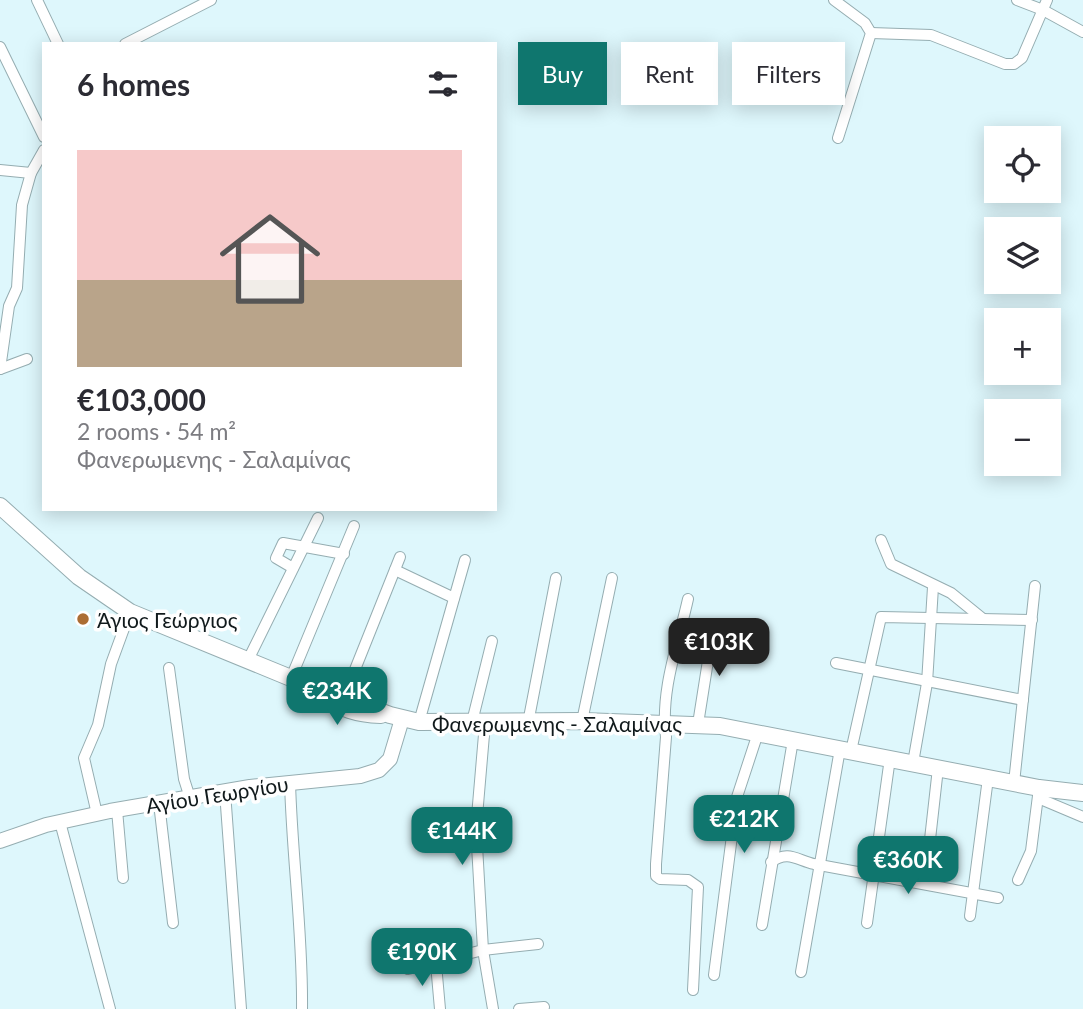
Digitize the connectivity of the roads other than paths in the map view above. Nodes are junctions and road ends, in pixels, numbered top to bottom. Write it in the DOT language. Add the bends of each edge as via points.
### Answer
graph roads {
  1 [pos="37,0"];
  2 [pos="211,0"];
  3 [pos="834,0"];
  4 [pos="1017,0"];
  5 [pos="1045,5"];
  6 [pos="1083,32"];
  7 [pos="871,33"];
  8 [pos="57,42"];
  9 [pos="129,42"];
  10 [pos="0,47"];
  11 [pos="42,132"];
  12 [pos="838,138"];
  13 [pos="42,154"];
  14 [pos="2,169"];
  15 [pos="31,173"];
  16 [pos="5,309"];
  17 [pos="27,359"];
  18 [pos="0,369"];
  19 [pos="0,506"];
  20 [pos="318,518"];
  21 [pos="354,526"];
  22 [pos="881,540"];
  23 [pos="304,547"];
  24 [pos="344,554"];
  25 [pos="400,556"];
  26 [pos="465,560"];
  27 [pos="293,568"];
  28 [pos="395,570"];
  29 [pos="556,578"];
  30 [pos="612,578"];
  31 [pos="1035,586"];
  32 [pos="933,587"];
  33 [pos="454,598"];
  34 [pos="688,600"];
  35 [pos="130,612"];
  36 [pos="930,619"];
  37 [pos="983,619"];
  38 [pos="1032,620"];
  39 [pos="713,629"];
  40 [pos="492,641"];
  41 [pos="248,660"];
  42 [pos="836,663"];
  43 [pos="169,668"];
  44 [pos="870,669"];
  45 [pos="297,681"];
  46 [pos="927,683"];
  47 [pos="344,697"];
  48 [pos="1023,700"];
  49 [pos="396,717"];
  50 [pos="582,721"];
  51 [pos="419,722"];
  52 [pos="662,722"];
  53 [pos="479,723"];
  54 [pos="528,723"];
  55 [pos="698,724"];
  56 [pos="758,733"];
  57 [pos="793,740"];
  58 [pos="846,750"];
  59 [pos="890,758"];
  60 [pos="913,763"];
  61 [pos="938,768"];
  62 [pos="988,778"];
  63 [pos="290,782"];
  64 [pos="1014,783"];
  65 [pos="225,792"];
  66 [pos="1038,793"];
  67 [pos="1083,793"];
  68 [pos="190,798"];
  69 [pos="159,803"];
  70 [pos="117,810"];
  71 [pos="97,814"];
  72 [pos="1083,817"];
  73 [pos="60,822"];
  74 [pos="0,841"];
  75 [pos="771,862"];
  76 [pos="822,865"];
  77 [pos="874,873"];
  78 [pos="123,878"];
  79 [pos="1018,880"];
  80 [pos="925,884"];
  81 [pos="972,893"];
  82 [pos="998,898"];
  83 [pos="970,916"];
  84 [pos="173,923"];
  85 [pos="867,923"];
  86 [pos="762,925"];
  87 [pos="538,944"];
  88 [pos="483,950"];
  89 [pos="436,964"];
  90 [pos="408,969"];
  91 [pos="801,972"];
  92 [pos="714,975"];
  93 [pos="693,990"];
  94 [pos="544,1007"];
  95 [pos="110,1009"];
  96 [pos="241,1009"];
  97 [pos="302,1009"];
  98 [pos="440,1009"];
  99 [pos="493,1009"];
  100 [pos="519,1009"];
  1 -- 8 [label="street"];
  2 -- 9 [label="street"];
  3 -- 7 [label="street"];
  4 -- 5 [label="street"];
  5 -- 6 [label="street"];
  5 -- 7 [label="street" via="1022,58 1014,64 931,35"];
  7 -- 12 [label="street"];
  10 -- 11 [label="street"];
  13 -- 15 [label="street"];
  14 -- 15 [label="street"];
  15 -- 16 [label="street" via="22,205 17,288"];
  16 -- 18 [label="street"];
  17 -- 18 [label="street"];
  19 -- 35 [label="main road, Φανερωμενης - Σαλαμίνας" via="79,577"];
  20 -- 23 [label="street"];
  21 -- 24 [label="street"];
  22 -- 32 [label="street" via="891,564"];
  23 -- 24 [label="street"];
  23 -- 27 [label="street"];
  23 -- 27 [label="street" via="287,542 280,547 276,558"];
  24 -- 45 [label="street"];
  25 -- 28 [label="street"];
  26 -- 33 [label="street"];
  27 -- 41 [label="street"];
  28 -- 33 [label="street"];
  28 -- 47 [label="street"];
  29 -- 54 [label="street"];
  30 -- 50 [label="street"];
  31 -- 38 [label="street"];
  32 -- 36 [label="street"];
  32 -- 37 [label="street" via="954,596"];
  33 -- 51 [label="street"];
  34 -- 52 [label="street"];
  35 -- 41 [label="main road, Φανερωμενης - Σαλαμίνας"];
  35 -- 71 [label="street" via="85,758"];
  36 -- 37 [label="street"];
  36 -- 44 [label="street" via="881,617"];
  36 -- 46 [label="street"];
  37 -- 38 [label="street"];
  38 -- 48 [label="street"];
  39 -- 55 [label="street"];
  40 -- 53 [label="street"];
  41 -- 45 [label="main road, Φανερωμενης - Σαλαμίνας"];
  42 -- 44 [label="street"];
  43 -- 68 [label="street"];
  44 -- 46 [label="street"];
  44 -- 58 [label="street"];
  45 -- 47 [label="main road, Φανερωμενης - Σαλαμίνας"];
  45 -- 49 [label="main road" via="341,708"];
  46 -- 48 [label="street"];
  46 -- 60 [label="street"];
  47 -- 49 [label="main road, Φανερωμενης - Σαλαμίνας"];
  48 -- 64 [label="street"];
  49 -- 51 [label="main road, Φανερωμενης - Σαλαμίνας"];
  49 -- 63 [label="street, Αγίου Γεωργίου" via="397,744 379,770"];
  50 -- 52 [label="main road, Φανερωμενης - Σαλαμίνας"];
  50 -- 54 [label="main road, Φανερωμενης - Σαλαμίνας"];
  51 -- 53 [label="main road, Φανερωμενης - Σαλαμίνας"];
  52 -- 55 [label="main road, Φανερωμενης - Σαλαμίνας"];
  52 -- 93 [label="street" via="666,737 656,876 688,880 698,887"];
  53 -- 54 [label="main road, Φανερωμενης - Σαλαμίνας"];
  53 -- 88 [label="street" via="476,828"];
  55 -- 56 [label="main road, Φανερωμενης - Σαλαμίνας"];
  56 -- 57 [label="main road, Φανερωμενης - Σαλαμίνας"];
  56 -- 92 [label="street" via="738,790"];
  57 -- 58 [label="main road, Φανερωμενης - Σαλαμίνας"];
  57 -- 75 [label="street"];
  58 -- 59 [label="main road, Φανερωμενης - Σαλαμίνας"];
  58 -- 76 [label="street"];
  59 -- 60 [label="main road, Φανερωμενης - Σαλαμίνας"];
  59 -- 77 [label="street"];
  60 -- 61 [label="main road, Φανερωμενης - Σαλαμίνας"];
  61 -- 62 [label="main road, Φανερωμενης - Σαλαμίνας"];
  61 -- 80 [label="street"];
  62 -- 64 [label="main road, Φανερωμενης - Σαλαμίνας"];
  62 -- 81 [label="street"];
  63 -- 65 [label="street, Αγίου Γεωργίου"];
  63 -- 97 [label="street" via="302,934"];
  64 -- 66 [label="main road, Φανερωμενης - Σαλαμίνας"];
  65 -- 68 [label="street, Αγίου Γεωργίου"];
  65 -- 96 [label="street"];
  66 -- 67 [label="main road, Φανερωμενης - Σαλαμίνας"];
  66 -- 72 [label="street"];
  66 -- 79 [label="street" via="1031,851"];
  68 -- 69 [label="street, Αγίου Γεωργίου"];
  69 -- 70 [label="street, Αγίου Γεωργίου"];
  69 -- 84 [label="street"];
  70 -- 71 [label="street, Αγίου Γεωργίου"];
  70 -- 78 [label="street"];
  71 -- 73 [label="street, Αγίου Γεωργίου"];
  73 -- 74 [label="street, Αγίου Γεωργίου"];
  73 -- 95 [label="street"];
  75 -- 76 [label="street" via="783,855"];
  75 -- 86 [label="street"];
  76 -- 77 [label="street"];
  76 -- 91 [label="street"];
  77 -- 80 [label="street"];
  77 -- 85 [label="street"];
  80 -- 81 [label="street"];
  81 -- 82 [label="street"];
  81 -- 83 [label="street"];
  87 -- 88 [label="street"];
  88 -- 89 [label="street"];
  88 -- 99 [label="street"];
  89 -- 90 [label="street"];
  89 -- 98 [label="street"];
  94 -- 100 [label="street"];
}
